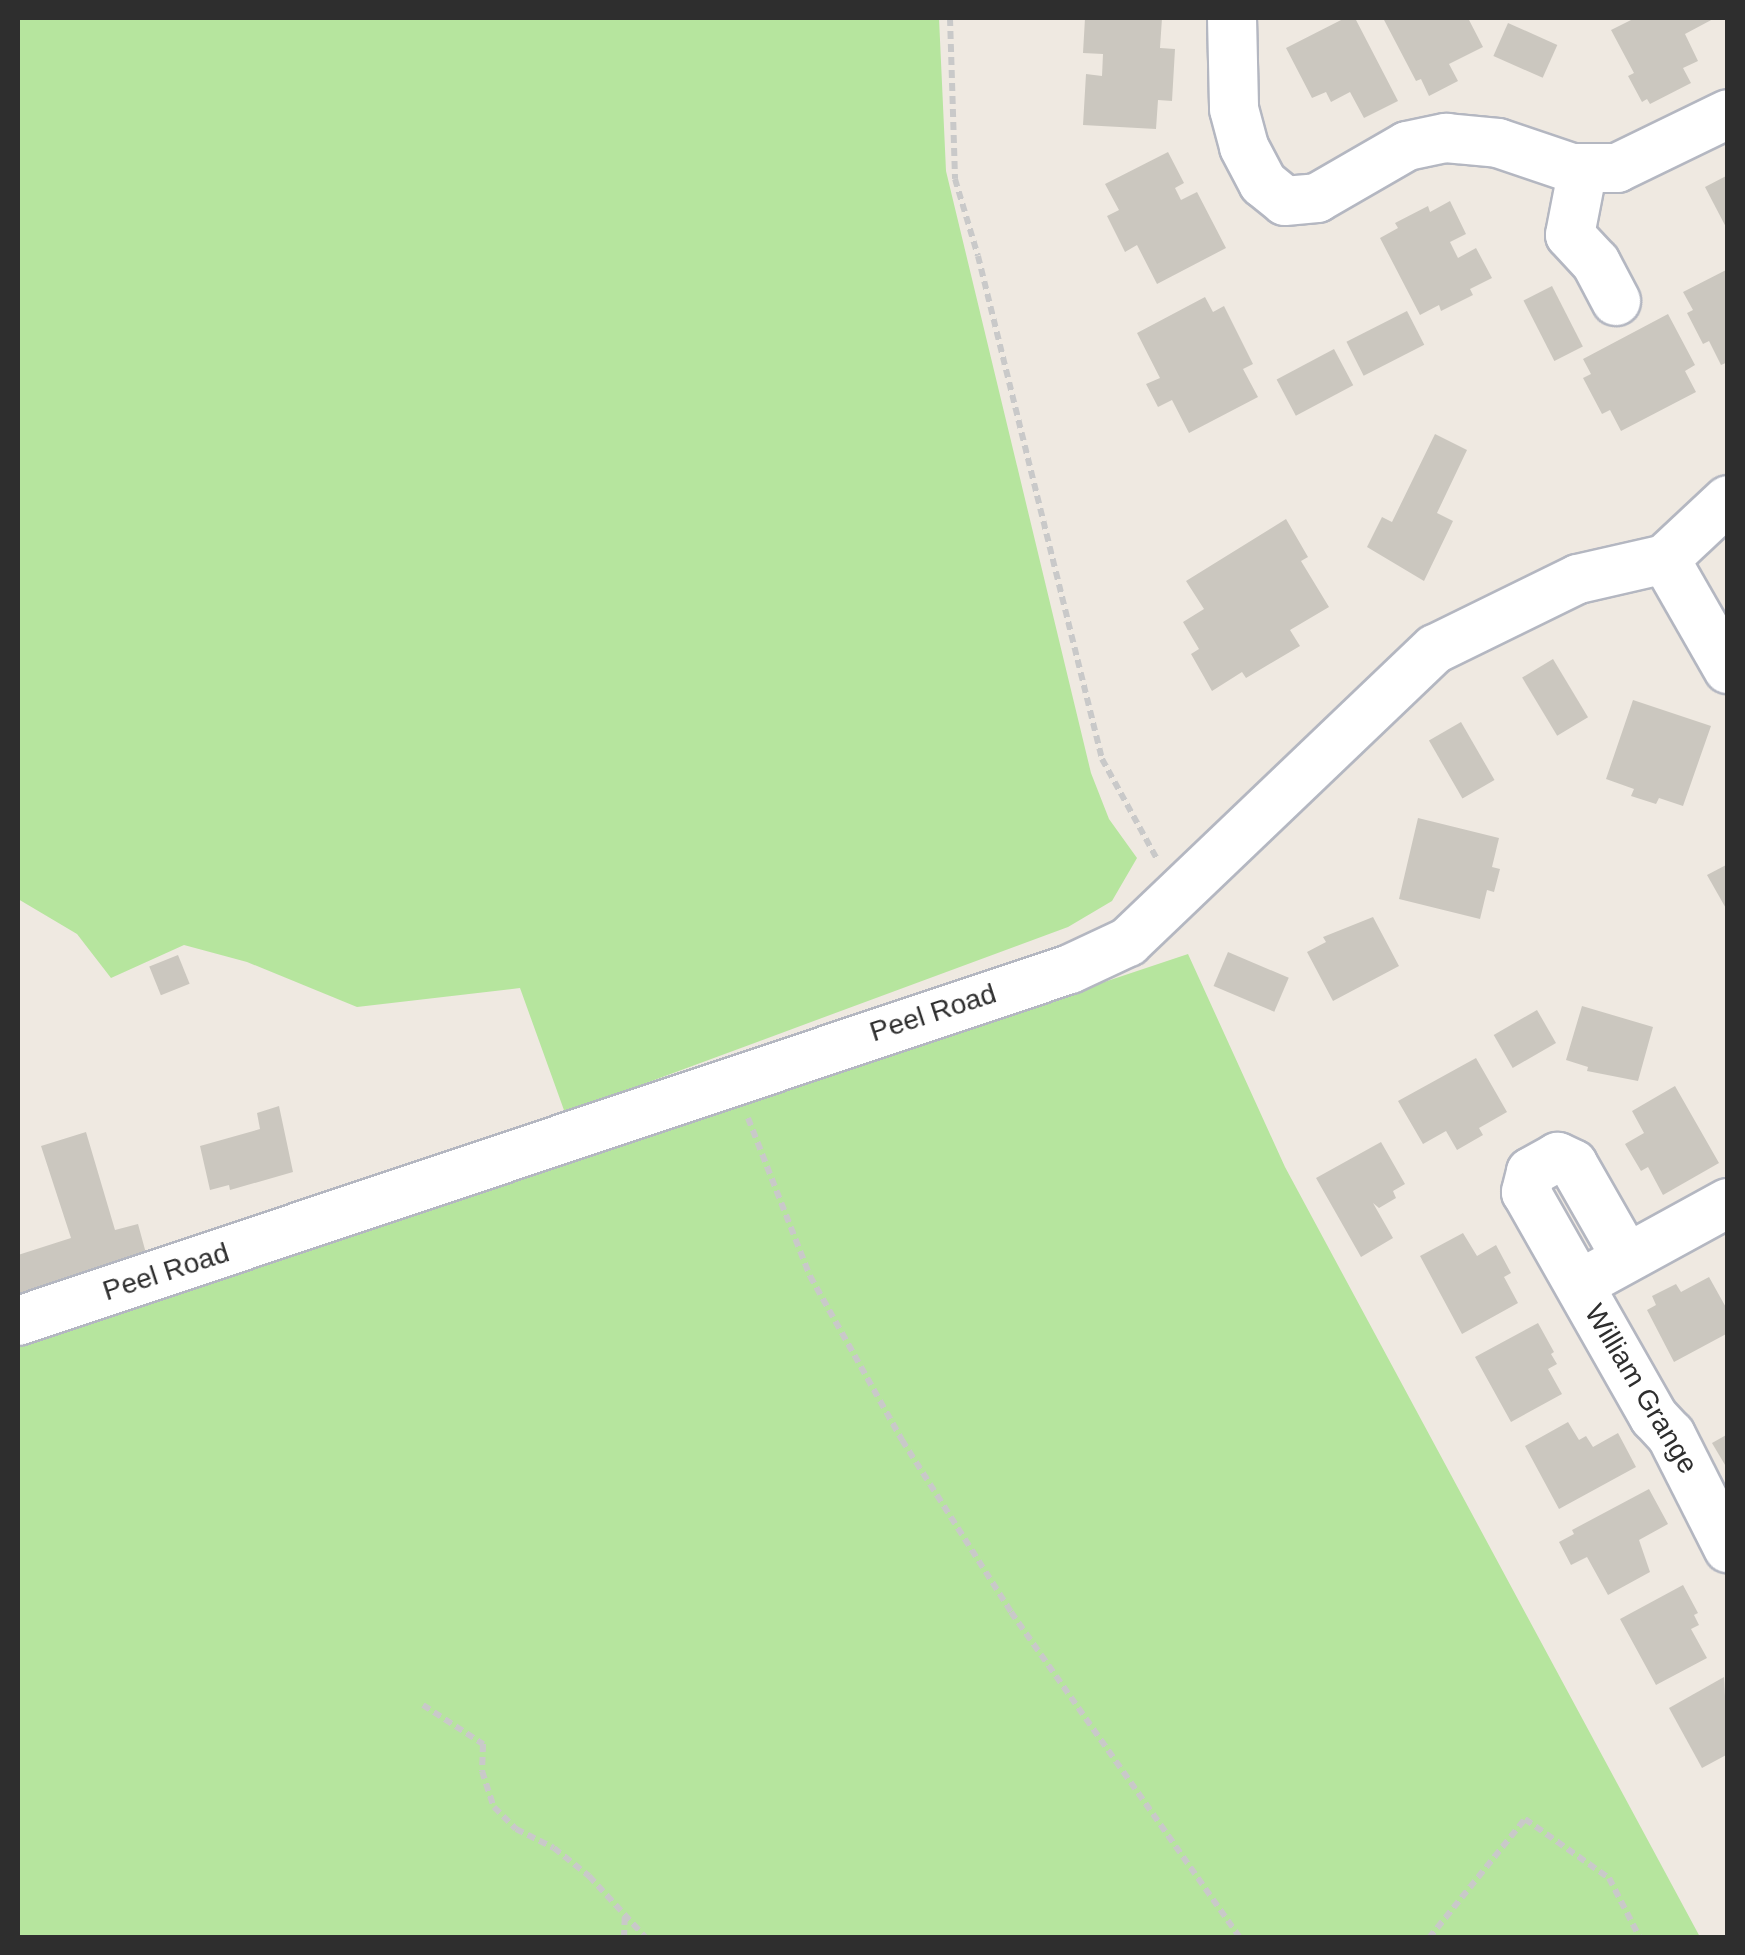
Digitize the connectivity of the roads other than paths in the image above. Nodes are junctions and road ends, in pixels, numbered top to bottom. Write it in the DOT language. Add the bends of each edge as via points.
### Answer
graph roads {
  1 [pos="1232,18"];
  2 [pos="1728,114"];
  3 [pos="1583,168"];
  4 [pos="1616,302"];
  5 [pos="1728,500"];
  6 [pos="1666,559"];
  7 [pos="1728,669"];
  8 [pos="1728,1203"];
  9 [pos="1626,1258"];
  10 [pos="1580,1284"];
  11 [pos="18,1321"];
  12 [pos="1728,1548"];
  1 -- 3 [label="street" via="1234,110 1244,147 1263,184 1285,201 1317,198 1407,146 1446,138 1498,142"];
  2 -- 3 [label="street" via="1617,168"];
  3 -- 4 [label="street" via="1570,235 1596,263"];
  5 -- 6 [label="street"];
  6 -- 7 [label="street"];
  6 -- 11 [label="street, Peel Road" via="1578,578 1435,649 1180,897 1128,942 1070,969"];
  8 -- 9 [label="street, William Grange"];
  9 -- 10 [label="street, William Grange"];
  9 -- 10 [label="street, William Grange" via="1573,1164 1558,1157 1531,1172 1526,1192"];
  10 -- 12 [label="street, William Grange" via="1654,1417 1671,1435"];
}
